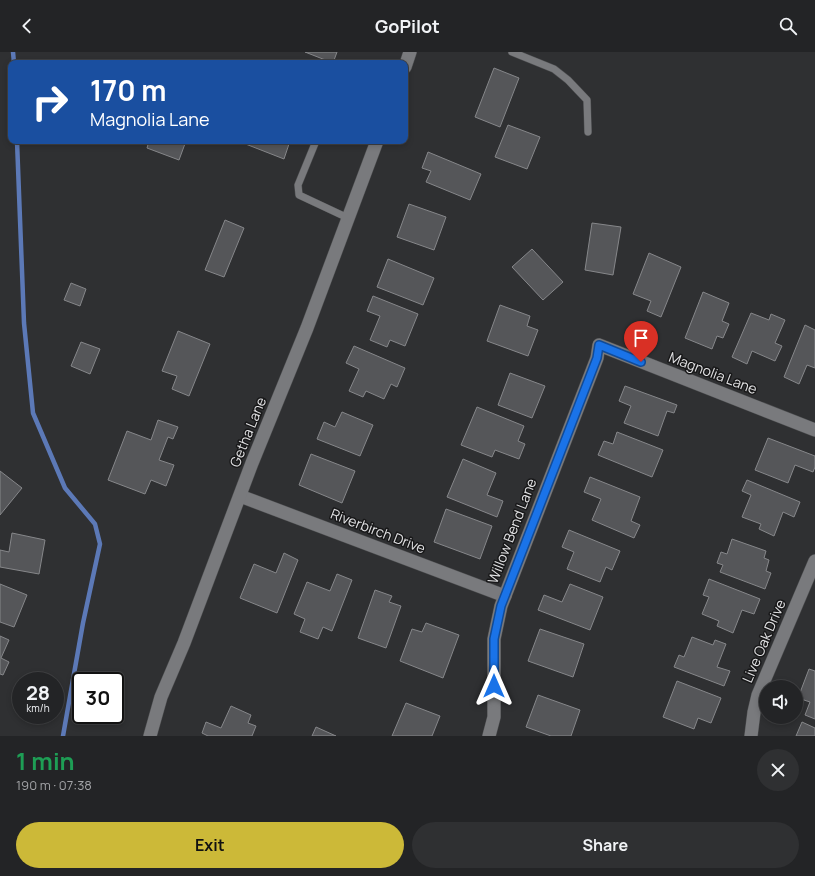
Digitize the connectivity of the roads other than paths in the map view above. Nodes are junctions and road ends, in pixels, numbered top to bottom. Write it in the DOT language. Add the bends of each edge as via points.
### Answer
graph roads {
  1 [pos="512,52"];
  2 [pos="588,132"];
  3 [pos="315,144"];
  4 [pos="376,144"];
  5 [pos="348,218"];
  6 [pos="599,345"];
  7 [pos="815,430"];
  8 [pos="240,496"];
  9 [pos="815,560"];
  10 [pos="505,596"];
  11 [pos="150,736"];
  12 [pos="489,736"];
  13 [pos="751,736"];
  1 -- 2 [label="lane" via="554,69 568,80 586,100"];
  3 -- 5 [label="lane" via="298,185 299,195"];
  4 -- 5 [label="street, Getha Lane"];
  5 -- 8 [label="street, Getha Lane"];
  6 -- 7 [label="street, Magnolia Lane"];
  6 -- 10 [label="street, Willow Bend Lane" via="597,358"];
  8 -- 10 [label="street, Riverbirch Drive"];
  8 -- 11 [label="street, Getha Lane" via="184,644 161,697"];
  9 -- 13 [label="street, Live Oak Drive" via="758,695"];
  10 -- 12 [label="street, Willow Bend Lane" via="494,639 494,717"];
}
